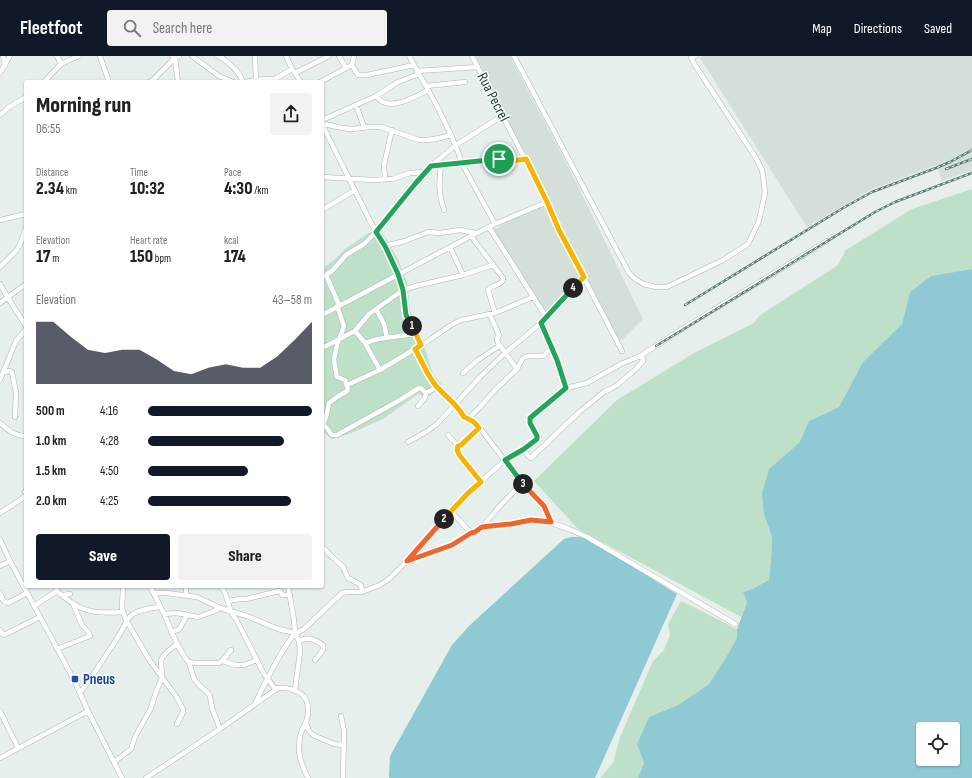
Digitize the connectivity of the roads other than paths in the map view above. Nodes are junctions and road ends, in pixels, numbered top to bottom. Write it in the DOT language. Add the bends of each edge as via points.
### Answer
graph roads {
  1 [pos="3,56"];
  2 [pos="10,56"];
  3 [pos="57,56"];
  4 [pos="79,56"];
  5 [pos="100,56"];
  6 [pos="192,56"];
  7 [pos="217,56"];
  8 [pos="255,56"];
  9 [pos="286,56"];
  10 [pos="329,56"];
  11 [pos="338,56"];
  12 [pos="354,56"];
  13 [pos="409,56"];
  14 [pos="472,56"];
  15 [pos="514,56"];
  16 [pos="695,56"];
  17 [pos="175,57"];
  18 [pos="61,64"];
  19 [pos="4,65"];
  20 [pos="352,65"];
  21 [pos="414,65"];
  22 [pos="478,67"];
  23 [pos="346,68"];
  24 [pos="294,71"];
  25 [pos="418,72"];
  26 [pos="0,73"];
  27 [pos="46,80"];
  28 [pos="108,80"];
  29 [pos="153,80"];
  30 [pos="178,80"];
  31 [pos="228,80"];
  32 [pos="242,80"];
  33 [pos="256,80"];
  34 [pos="300,80"];
  35 [pos="324,80"];
  36 [pos="465,82"];
  37 [pos="427,88"];
  38 [pos="376,96"];
  39 [pos="24,98"];
  40 [pos="356,104"];
  41 [pos="0,115"];
  42 [pos="502,116"];
  43 [pos="324,119"];
  44 [pos="324,124"];
  45 [pos="364,127"];
  46 [pos="324,128"];
  47 [pos="392,130"];
  48 [pos="451,135"];
  49 [pos="456,145"];
  50 [pos="526,159"];
  51 [pos="463,162"];
  52 [pos="441,165"];
  53 [pos="431,166"];
  54 [pos="425,172"];
  55 [pos="324,177"];
  56 [pos="350,179"];
  57 [pos="384,179"];
  58 [pos="355,190"];
  59 [pos="547,202"];
  60 [pos="324,209"];
  61 [pos="444,210"];
  62 [pos="24,214"];
  63 [pos="0,220"];
  64 [pos="495,224"];
  65 [pos="489,227"];
  66 [pos="376,232"];
  67 [pos="477,233"];
  68 [pos="24,236"];
  69 [pos="471,236"];
  70 [pos="827,241"];
  71 [pos="385,246"];
  72 [pos="450,247"];
  73 [pos="493,265"];
  74 [pos="0,267"];
  75 [pos="398,274"];
  76 [pos="463,275"];
  77 [pos="324,276"];
  78 [pos="584,277"];
  79 [pos="0,284"];
  80 [pos="24,286"];
  81 [pos="403,290"];
  82 [pos="533,297"];
  83 [pos="8,298"];
  84 [pos="0,303"];
  85 [pos="338,306"];
  86 [pos="376,309"];
  87 [pos="324,314"];
  88 [pos="493,314"];
  89 [pos="546,317"];
  90 [pos="541,323"];
  91 [pos="24,324"];
  92 [pos="24,330"];
  93 [pos="355,331"];
  94 [pos="415,334"];
  95 [pos="387,338"];
  96 [pos="340,339"];
  97 [pos="365,343"];
  98 [pos="421,345"];
  99 [pos="500,346"];
  100 [pos="552,346"];
  101 [pos="324,347"];
  102 [pos="415,349"];
  103 [pos="622,351"];
  104 [pos="505,353"];
  105 [pos="640,356"];
  106 [pos="517,369"];
  107 [pos="380,370"];
  108 [pos="3,372"];
  109 [pos="463,374"];
  110 [pos="0,379"];
  111 [pos="348,385"];
  112 [pos="437,387"];
  113 [pos="566,388"];
  114 [pos="426,393"];
  115 [pos="455,404"];
  116 [pos="324,405"];
  117 [pos="418,406"];
  118 [pos="327,408"];
  119 [pos="15,417"];
  120 [pos="469,418"];
  121 [pos="324,421"];
  122 [pos="0,423"];
  123 [pos="324,426"];
  124 [pos="479,428"];
  125 [pos="448,435"];
  126 [pos="24,436"];
  127 [pos="408,442"];
  128 [pos="458,446"];
  129 [pos="524,449"];
  130 [pos="505,460"];
  131 [pos="481,482"];
  132 [pos="522,483"];
  133 [pos="24,495"];
  134 [pos="451,511"];
  135 [pos="0,513"];
  136 [pos="551,522"];
  137 [pos="482,527"];
  138 [pos="471,533"];
  139 [pos="0,540"];
  140 [pos="324,549"];
  141 [pos="10,561"];
  142 [pos="407,561"];
  143 [pos="0,566"];
  144 [pos="24,587"];
  145 [pos="24,588"];
  146 [pos="56,588"];
  147 [pos="124,588"];
  148 [pos="151,588"];
  149 [pos="186,588"];
  150 [pos="222,588"];
  151 [pos="288,588"];
  152 [pos="362,592"];
  153 [pos="0,593"];
  154 [pos="27,593"];
  155 [pos="154,593"];
  156 [pos="70,594"];
  157 [pos="63,595"];
  158 [pos="186,595"];
  159 [pos="290,595"];
  160 [pos="228,601"];
  161 [pos="73,604"];
  162 [pos="34,606"];
  163 [pos="160,607"];
  164 [pos="220,608"];
  165 [pos="123,612"];
  166 [pos="231,612"];
  167 [pos="164,614"];
  168 [pos="187,615"];
  169 [pos="40,617"];
  170 [pos="126,620"];
  171 [pos="735,624"];
  172 [pos="0,630"];
  173 [pos="171,632"];
  174 [pos="295,633"];
  175 [pos="298,641"];
  176 [pos="177,644"];
  177 [pos="57,649"];
  178 [pos="231,650"];
  179 [pos="257,660"];
  180 [pos="315,660"];
  181 [pos="222,661"];
  182 [pos="189,662"];
  183 [pos="162,678"];
  184 [pos="267,679"];
  185 [pos="276,690"];
  186 [pos="295,690"];
  187 [pos="80,693"];
  188 [pos="254,706"];
  189 [pos="0,711"];
  190 [pos="88,711"];
  191 [pos="341,716"];
  192 [pos="306,723"];
  193 [pos="177,724"];
  194 [pos="220,729"];
  195 [pos="343,745"];
  196 [pos="18,748"];
  197 [pos="0,758"];
  198 [pos="114,762"];
  199 [pos="122,778"];
  200 [pos="146,778"];
  201 [pos="308,778"];
  202 [pos="343,778"];
  1 -- 19 [label="street"];
  2 -- 19 [label="street"];
  3 -- 18 [label="street"];
  4 -- 18 [label="street"];
  5 -- 28 [label="street"];
  6 -- 31 [label="street"];
  7 -- 32 [label="street" via="238,71"];
  8 -- 33 [label="street"];
  9 -- 24 [label="street"];
  10 -- 24 [label="street"];
  11 -- 23 [label="street"];
  12 -- 20 [label="street"];
  13 -- 21 [label="street"];
  14 -- 22 [label="street, Rua Pecrel"];
  15 -- 16 [label="street" via="628,272 643,284 667,287 723,260 748,244 759,221 765,193 762,170 756,158 695,65 691,58"];
  17 -- 29 [label="street"];
  17 -- 30 [label="street"];
  18 -- 27 [label="street"];
  19 -- 26 [label="street"];
  20 -- 21 [label="street" via="358,75 363,76"];
  20 -- 23 [label="street"];
  21 -- 25 [label="street"];
  22 -- 25 [label="street"];
  22 -- 42 [label="street, Rua Pecrel"];
  23 -- 35 [label="street"];
  24 -- 33 [label="street" via="275,78"];
  24 -- 34 [label="street"];
  25 -- 37 [label="street"];
  25 -- 38 [label="street"];
  36 -- 37 [label="street"];
  37 -- 38 [label="street" via="398,103 385,103"];
  37 -- 48 [label="street"];
  38 -- 40 [label="street"];
  39 -- 41 [label="street"];
  40 -- 43 [label="street"];
  40 -- 45 [label="street"];
  42 -- 49 [label="street"];
  42 -- 50 [label="street, Rua Pecrel"];
  44 -- 45 [label="street" via="346,128"];
  45 -- 47 [label="street" via="375,126"];
  46 -- 56 [label="street"];
  47 -- 48 [label="street" via="419,140"];
  47 -- 57 [label="street" via="384,165"];
  48 -- 49 [label="street"];
  49 -- 51 [label="street"];
  49 -- 53 [label="street"];
  50 -- 51 [label="street"];
  50 -- 59 [label="street, Rua Pecrel"];
  51 -- 52 [label="street"];
  51 -- 64 [label="street"];
  52 -- 53 [label="street"];
  52 -- 61 [label="street" via="439,193"];
  53 -- 54 [label="street"];
  54 -- 57 [label="street"];
  54 -- 66 [label="street"];
  55 -- 56 [label="street"];
  56 -- 57 [label="street"];
  56 -- 58 [label="street"];
  58 -- 60 [label="street"];
  58 -- 66 [label="street"];
  59 -- 64 [label="street"];
  59 -- 78 [label="street, Rua Pecrel"];
  62 -- 63 [label="street"];
  64 -- 65 [label="street"];
  65 -- 67 [label="street"];
  65 -- 82 [label="street"];
  66 -- 71 [label="street"];
  66 -- 77 [label="street"];
  67 -- 69 [label="street"];
  67 -- 71 [label="street" via="460,230 428,232"];
  68 -- 74 [label="street" via="18,248"];
  69 -- 72 [label="street"];
  69 -- 73 [label="street"];
  70 -- 105 [label="street"];
  71 -- 75 [label="street"];
  72 -- 75 [label="street"];
  72 -- 76 [label="street"];
  73 -- 76 [label="street"];
  73 -- 88 [label="street" via="503,280 488,290"];
  75 -- 81 [label="street"];
  75 -- 85 [label="street"];
  76 -- 81 [label="street"];
  77 -- 85 [label="street"];
  78 -- 89 [label="street"];
  78 -- 103 [label="street, Rua Pecrel"];
  79 -- 83 [label="street"];
  80 -- 83 [label="street"];
  81 -- 86 [label="street"];
  81 -- 94 [label="street" via="406,315"];
  82 -- 88 [label="street"];
  82 -- 89 [label="street"];
  83 -- 84 [label="street"];
  83 -- 91 [label="street"];
  85 -- 87 [label="street"];
  85 -- 96 [label="street" via="344,325"];
  86 -- 93 [label="street"];
  86 -- 95 [label="street" via="384,324"];
  88 -- 98 [label="street" via="461,320"];
  88 -- 99 [label="street"];
  89 -- 90 [label="street"];
  90 -- 100 [label="street"];
  90 -- 104 [label="street"];
  92 -- 108 [label="street" via="16,341"];
  93 -- 96 [label="street"];
  93 -- 97 [label="street"];
  94 -- 95 [label="street"];
  94 -- 98 [label="street"];
  95 -- 97 [label="street"];
  96 -- 101 [label="street"];
  96 -- 111 [label="street" via="334,359 335,367 337,377 344,379"];
  97 -- 107 [label="street"];
  98 -- 102 [label="street"];
  99 -- 104 [label="street"];
  99 -- 109 [label="street" via="478,360"];
  100 -- 106 [label="street" via="544,356 523,358"];
  100 -- 113 [label="street"];
  102 -- 107 [label="street"];
  102 -- 112 [label="street"];
  104 -- 106 [label="street"];
  104 -- 115 [label="street"];
  105 -- 113 [label="street" via="587,383"];
  105 -- 129 [label="street" via="643,361 636,369 584,408 531,458"];
  106 -- 120 [label="street"];
  107 -- 111 [label="street"];
  108 -- 110 [label="street"];
  108 -- 119 [label="street" via="12,372 16,393"];
  111 -- 118 [label="street" via="348,390 332,400"];
  112 -- 114 [label="street"];
  112 -- 115 [label="street"];
  113 -- 129 [label="street" via="530,418 538,437"];
  114 -- 117 [label="street"];
  114 -- 123 [label="street" via="420,388 337,435 332,435"];
  115 -- 120 [label="street" via="464,417"];
  115 -- 127 [label="street" via="437,424"];
  116 -- 118 [label="street"];
  118 -- 121 [label="street"];
  120 -- 124 [label="street"];
  122 -- 126 [label="street" via="9,431"];
  124 -- 128 [label="street"];
  124 -- 130 [label="street"];
  125 -- 128 [label="street"];
  128 -- 131 [label="street" via="458,452"];
  129 -- 130 [label="street"];
  130 -- 131 [label="street"];
  130 -- 132 [label="street"];
  131 -- 134 [label="street"];
  132 -- 136 [label="street" via="544,506"];
  132 -- 137 [label="street"];
  133 -- 135 [label="street"];
  134 -- 138 [label="street"];
  134 -- 142 [label="street"];
  136 -- 137 [label="street" via="531,520"];
  136 -- 171 [label="street" via="587,538"];
  137 -- 138 [label="street"];
  138 -- 142 [label="street" via="452,545"];
  139 -- 141 [label="street"];
  140 -- 152 [label="street" via="343,567 348,578 361,585"];
  141 -- 143 [label="street"];
  141 -- 144 [label="street"];
  142 -- 152 [label="street" via="385,582"];
  145 -- 154 [label="street"];
  146 -- 157 [label="street"];
  146 -- 162 [label="street"];
  147 -- 165 [label="street"];
  148 -- 155 [label="street"];
  149 -- 158 [label="street"];
  150 -- 160 [label="street"];
  151 -- 159 [label="street"];
  152 -- 174 [label="street" via="342,593 304,629"];
  153 -- 154 [label="street" via="3,600 8,603"];
  154 -- 162 [label="street"];
  155 -- 158 [label="street"];
  155 -- 163 [label="street"];
  156 -- 157 [label="street"];
  157 -- 161 [label="street"];
  158 -- 164 [label="street" via="197,597"];
  159 -- 160 [label="street" via="283,596 279,591"];
  159 -- 174 [label="street"];
  160 -- 166 [label="street"];
  161 -- 165 [label="street" via="91,612"];
  161 -- 177 [label="street" via="90,636"];
  162 -- 169 [label="street"];
  163 -- 167 [label="street"];
  163 -- 170 [label="street" via="137,612"];
  164 -- 166 [label="street"];
  164 -- 168 [label="street" via="198,616"];
  165 -- 170 [label="street"];
  166 -- 174 [label="street"];
  166 -- 179 [label="street"];
  167 -- 168 [label="street"];
  167 -- 173 [label="street"];
  168 -- 173 [label="street" via="180,628"];
  169 -- 172 [label="street" via="4,635"];
  169 -- 177 [label="street"];
  170 -- 183 [label="street"];
  170 -- 187 [label="street" via="121,632"];
  173 -- 176 [label="street"];
  174 -- 175 [label="street"];
  174 -- 184 [label="street"];
  175 -- 180 [label="street" via="307,638 324,646 324,650"];
  175 -- 186 [label="street" via="300,655"];
  176 -- 182 [label="street"];
  176 -- 183 [label="street" via="161,660"];
  177 -- 187 [label="street"];
  178 -- 181 [label="street"];
  179 -- 181 [label="street" via="244,665"];
  179 -- 184 [label="street"];
  181 -- 182 [label="street"];
  182 -- 194 [label="street" via="194,679 210,696"];
  183 -- 193 [label="street" via="184,709"];
  183 -- 198 [label="street" via="131,749"];
  184 -- 185 [label="street"];
  184 -- 188 [label="street"];
  185 -- 186 [label="street" via="286,687"];
  185 -- 188 [label="street"];
  186 -- 192 [label="street" via="300,692 309,705"];
  187 -- 190 [label="street"];
  188 -- 194 [label="street"];
  189 -- 196 [label="street"];
  190 -- 196 [label="street"];
  190 -- 198 [label="street"];
  191 -- 195 [label="street"];
  192 -- 195 [label="street" via="313,735"];
  192 -- 201 [label="street" via="301,731 299,758"];
  194 -- 200 [label="street"];
  195 -- 202 [label="street"];
  196 -- 197 [label="street"];
  198 -- 199 [label="street"];
}
